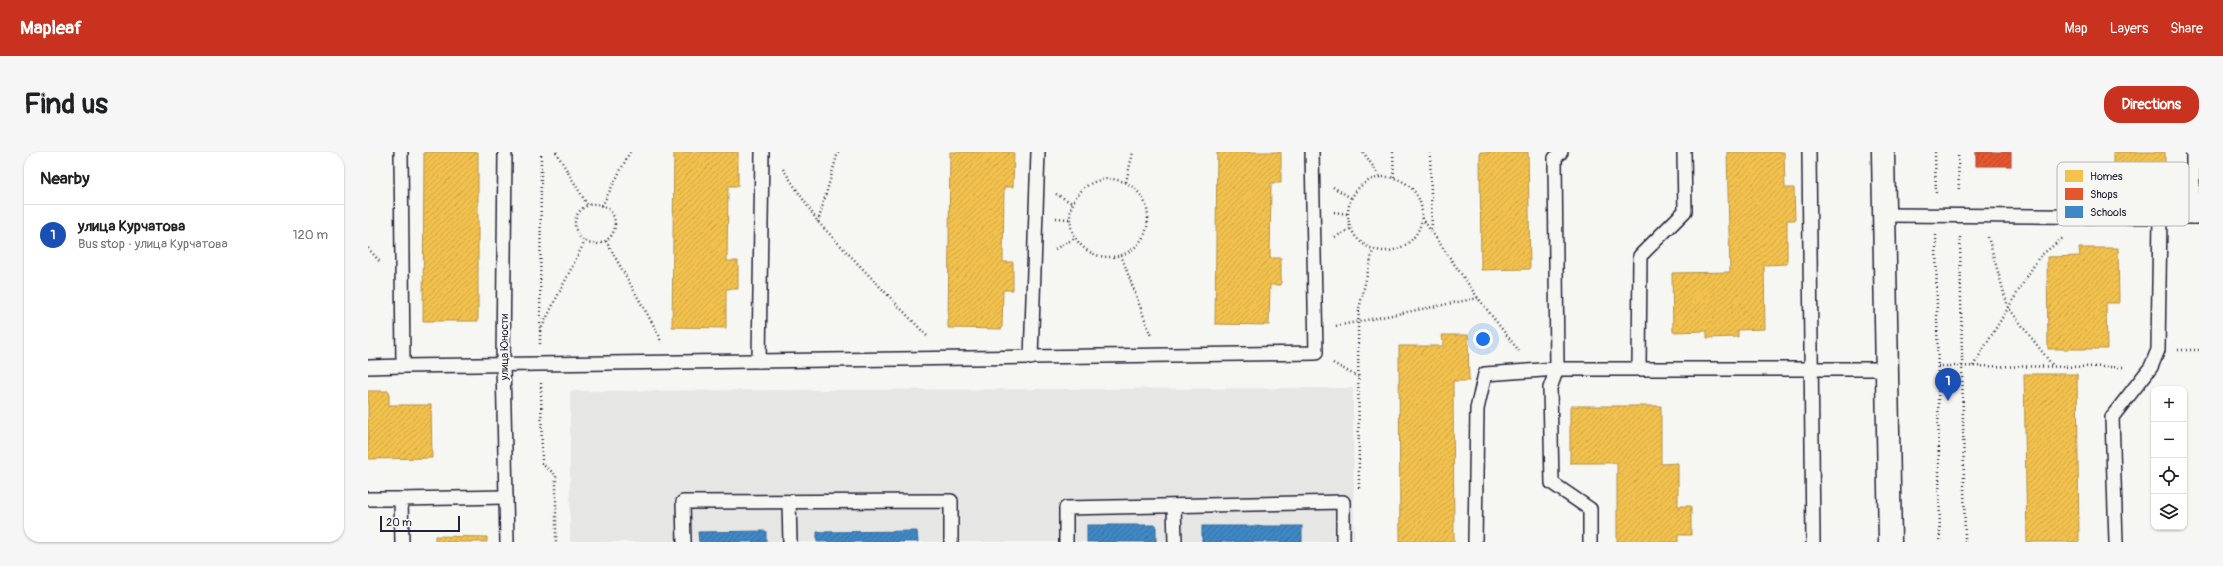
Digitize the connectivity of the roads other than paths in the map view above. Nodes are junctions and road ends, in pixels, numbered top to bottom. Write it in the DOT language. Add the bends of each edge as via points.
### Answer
graph roads {
  1 [pos="401,152"];
  2 [pos="505,152"];
  3 [pos="762,152"];
  4 [pos="1038,152"];
  5 [pos="1312,152"];
  6 [pos="1561,152"];
  7 [pos="1684,152"];
  8 [pos="1809,152"];
  9 [pos="1883,152"];
  10 [pos="2193,152"];
  11 [pos="1884,215"];
  12 [pos="2057,216"];
  13 [pos="2196,217"];
  14 [pos="2160,226"];
  15 [pos="1031,358"];
  16 [pos="759,362"];
  17 [pos="503,365"];
  18 [pos="403,366"];
  19 [pos="368,367"];
  20 [pos="1639,368"];
  21 [pos="1557,369"];
  22 [pos="1810,369"];
  23 [pos="1887,369"];
  24 [pos="506,497"];
  25 [pos="402,498"];
  26 [pos="368,499"];
  27 [pos="789,502"];
  28 [pos="1174,506"];
  29 [pos="402,542"];
  30 [pos="507,542"];
  31 [pos="684,542"];
  32 [pos="790,542"];
  33 [pos="951,542"];
  34 [pos="1066,542"];
  35 [pos="1175,542"];
  36 [pos="1343,542"];
  37 [pos="1475,542"];
  38 [pos="1590,542"];
  39 [pos="1813,542"];
  40 [pos="1890,542"];
  41 [pos="2116,542"];
  1 -- 18 [label="lane"];
  2 -- 17 [label="lane, улица Юности"];
  3 -- 16 [label="lane"];
  4 -- 15 [label="lane"];
  5 -- 15 [label="lane" via="1316,353"];
  6 -- 21 [label="lane" via="1555,158"];
  7 -- 20 [label="lane" via="1685,211 1640,256"];
  8 -- 22 [label="lane"];
  9 -- 11 [label="street"];
  10 -- 13 [label="lane"];
  11 -- 12 [label="lane"];
  11 -- 23 [label="street"];
  14 -- 41 [label="lane" via="2158,350 2152,367 2112,417"];
  15 -- 16 [label="lane"];
  16 -- 17 [label="lane"];
  17 -- 18 [label="lane"];
  17 -- 24 [label="lane, улица Юности"];
  18 -- 19 [label="lane"];
  20 -- 21 [label="lane"];
  20 -- 22 [label="lane"];
  21 -- 37 [label="lane" via="1485,374 1477,409"];
  21 -- 38 [label="lane" via="1550,388 1552,483 1590,510"];
  22 -- 23 [label="lane"];
  22 -- 39 [label="lane"];
  23 -- 40 [label="street"];
  24 -- 25 [label="lane"];
  24 -- 30 [label="lane, улица Юности"];
  25 -- 26 [label="lane"];
  25 -- 29 [label="lane"];
  27 -- 31 [label="lane" via="683,502"];
  27 -- 32 [label="lane"];
  27 -- 33 [label="lane" via="951,501"];
  28 -- 34 [label="lane" via="1066,508"];
  28 -- 35 [label="lane"];
  28 -- 36 [label="lane" via="1343,502"];
}
